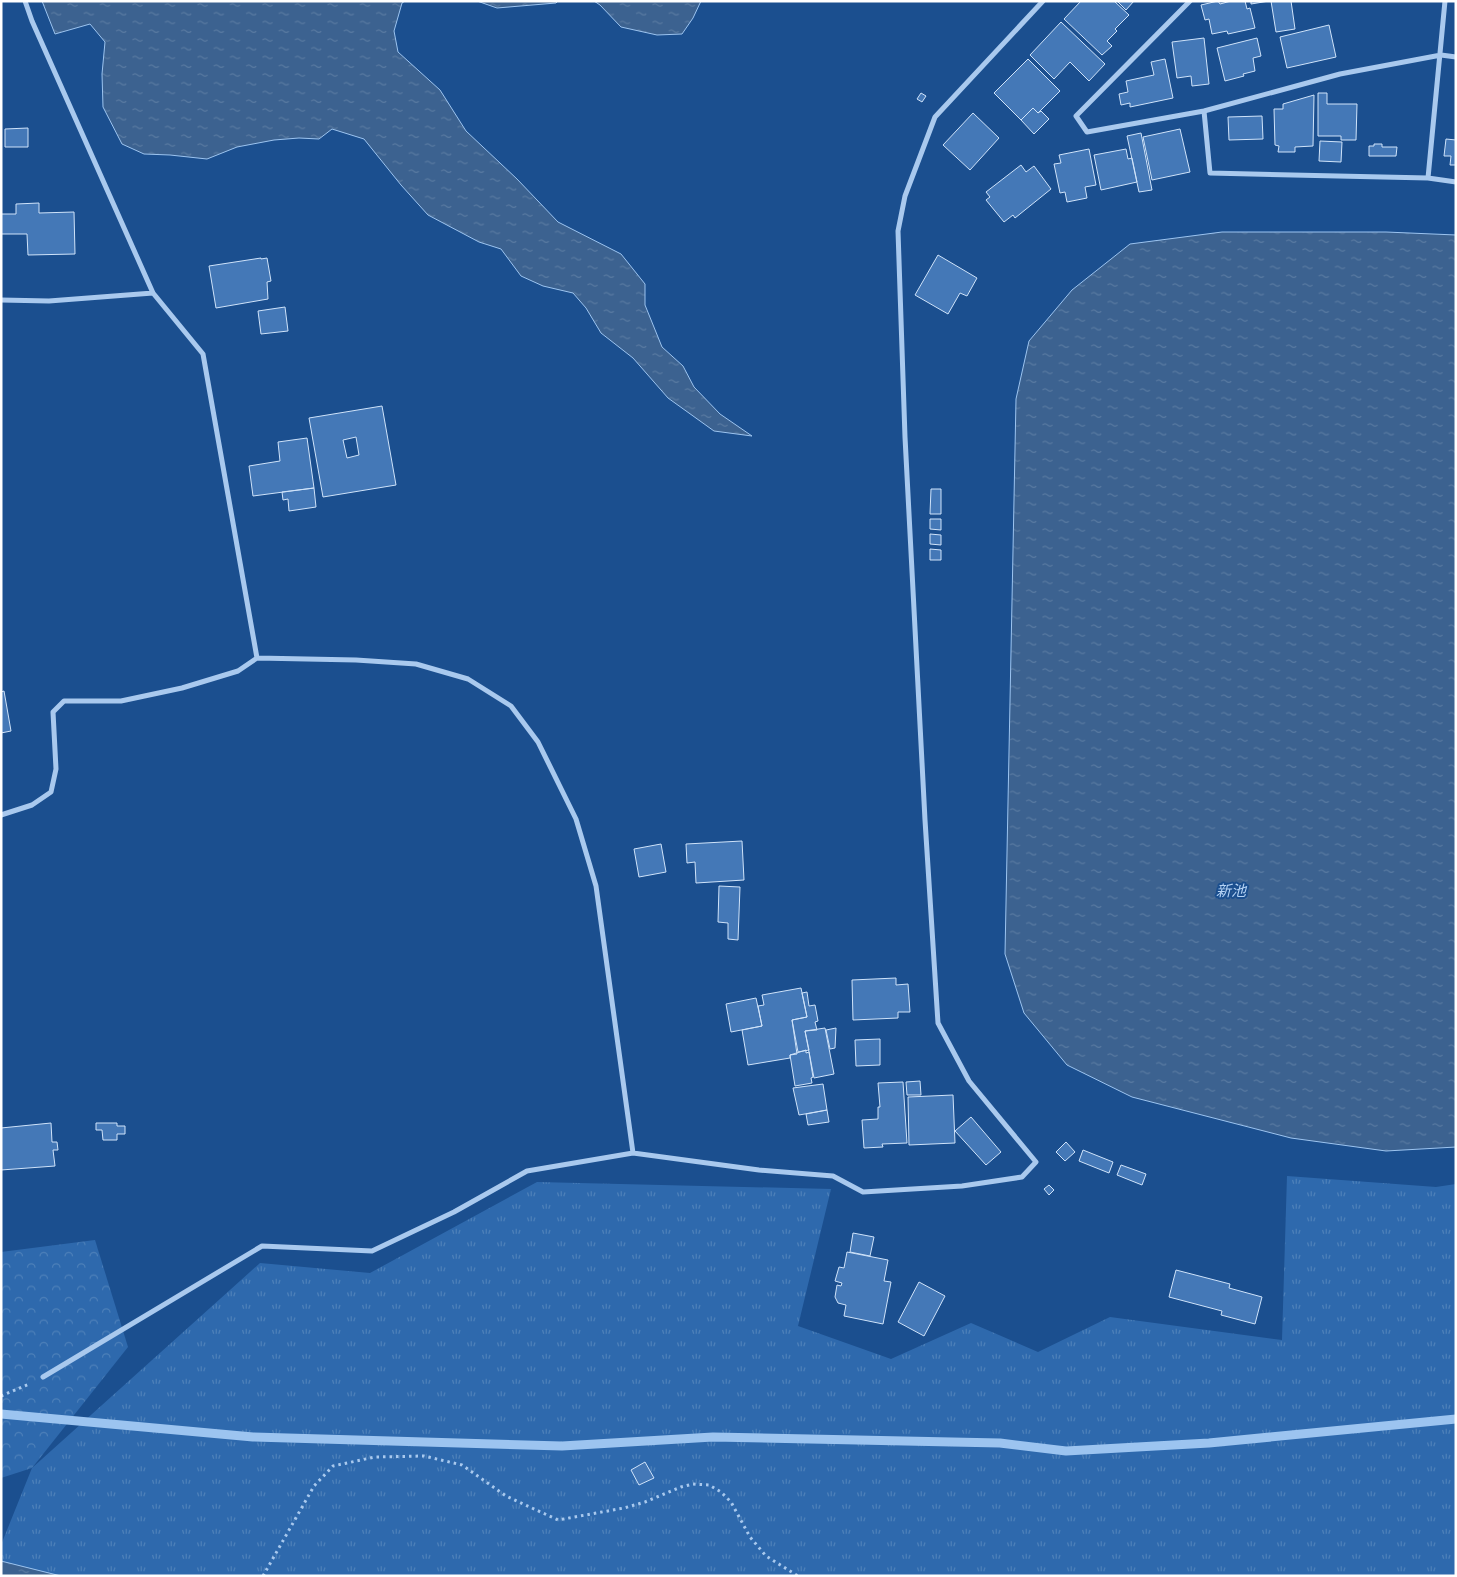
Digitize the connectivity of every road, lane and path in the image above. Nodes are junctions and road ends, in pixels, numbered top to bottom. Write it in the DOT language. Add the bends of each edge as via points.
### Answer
graph roads {
  1 [pos="25,1"];
  2 [pos="1042,1"];
  3 [pos="1190,1"];
  4 [pos="1445,1"];
  5 [pos="1441,55"];
  6 [pos="1456,57"];
  7 [pos="1204,111"];
  8 [pos="1428,178"];
  9 [pos="1456,182"];
  10 [pos="153,293"];
  11 [pos="1,300"];
  12 [pos="257,658"];
  13 [pos="1,814"];
  14 [pos="632,1154"];
  15 [pos="43,1377"];
  16 [pos="1,1396"];
  17 [pos="263,1576"];
  18 [pos="798,1576"];
  1 -- 10 [label="street"];
  2 -- 14 [label="street" via="935,117 905,196 898,231 905,438 938,1023 969,1081 1036,1162 1022,1177 962,1186 863,1192 833,1176"];
  3 -- 7 [label="street" via="1076,116 1087,132"];
  4 -- 5 [label="street"];
  5 -- 6 [label="street"];
  5 -- 7 [label="street" via="1340,74"];
  5 -- 8 [label="street"];
  7 -- 8 [label="street" via="1210,173"];
  8 -- 9 [label="street"];
  10 -- 11 [label="street" via="49,301"];
  10 -- 12 [label="street" via="203,354"];
  12 -- 13 [label="street" via="238,671 182,688 121,701 64,701 53,712 56,769 51,792 32,805"];
  12 -- 14 [label="street" via="416,664 468,678 511,706 538,742 576,818 596,886"];
  14 -- 15 [label="street" via="527,1172 372,1251 262,1246"];
  15 -- 16 [label="path"];
  17 -- 18 [label="path" via="314,1486 333,1466 375,1457 424,1456 462,1465 506,1496 558,1520 631,1506 693,1484 709,1485 731,1502 750,1536 766,1556"];
}
